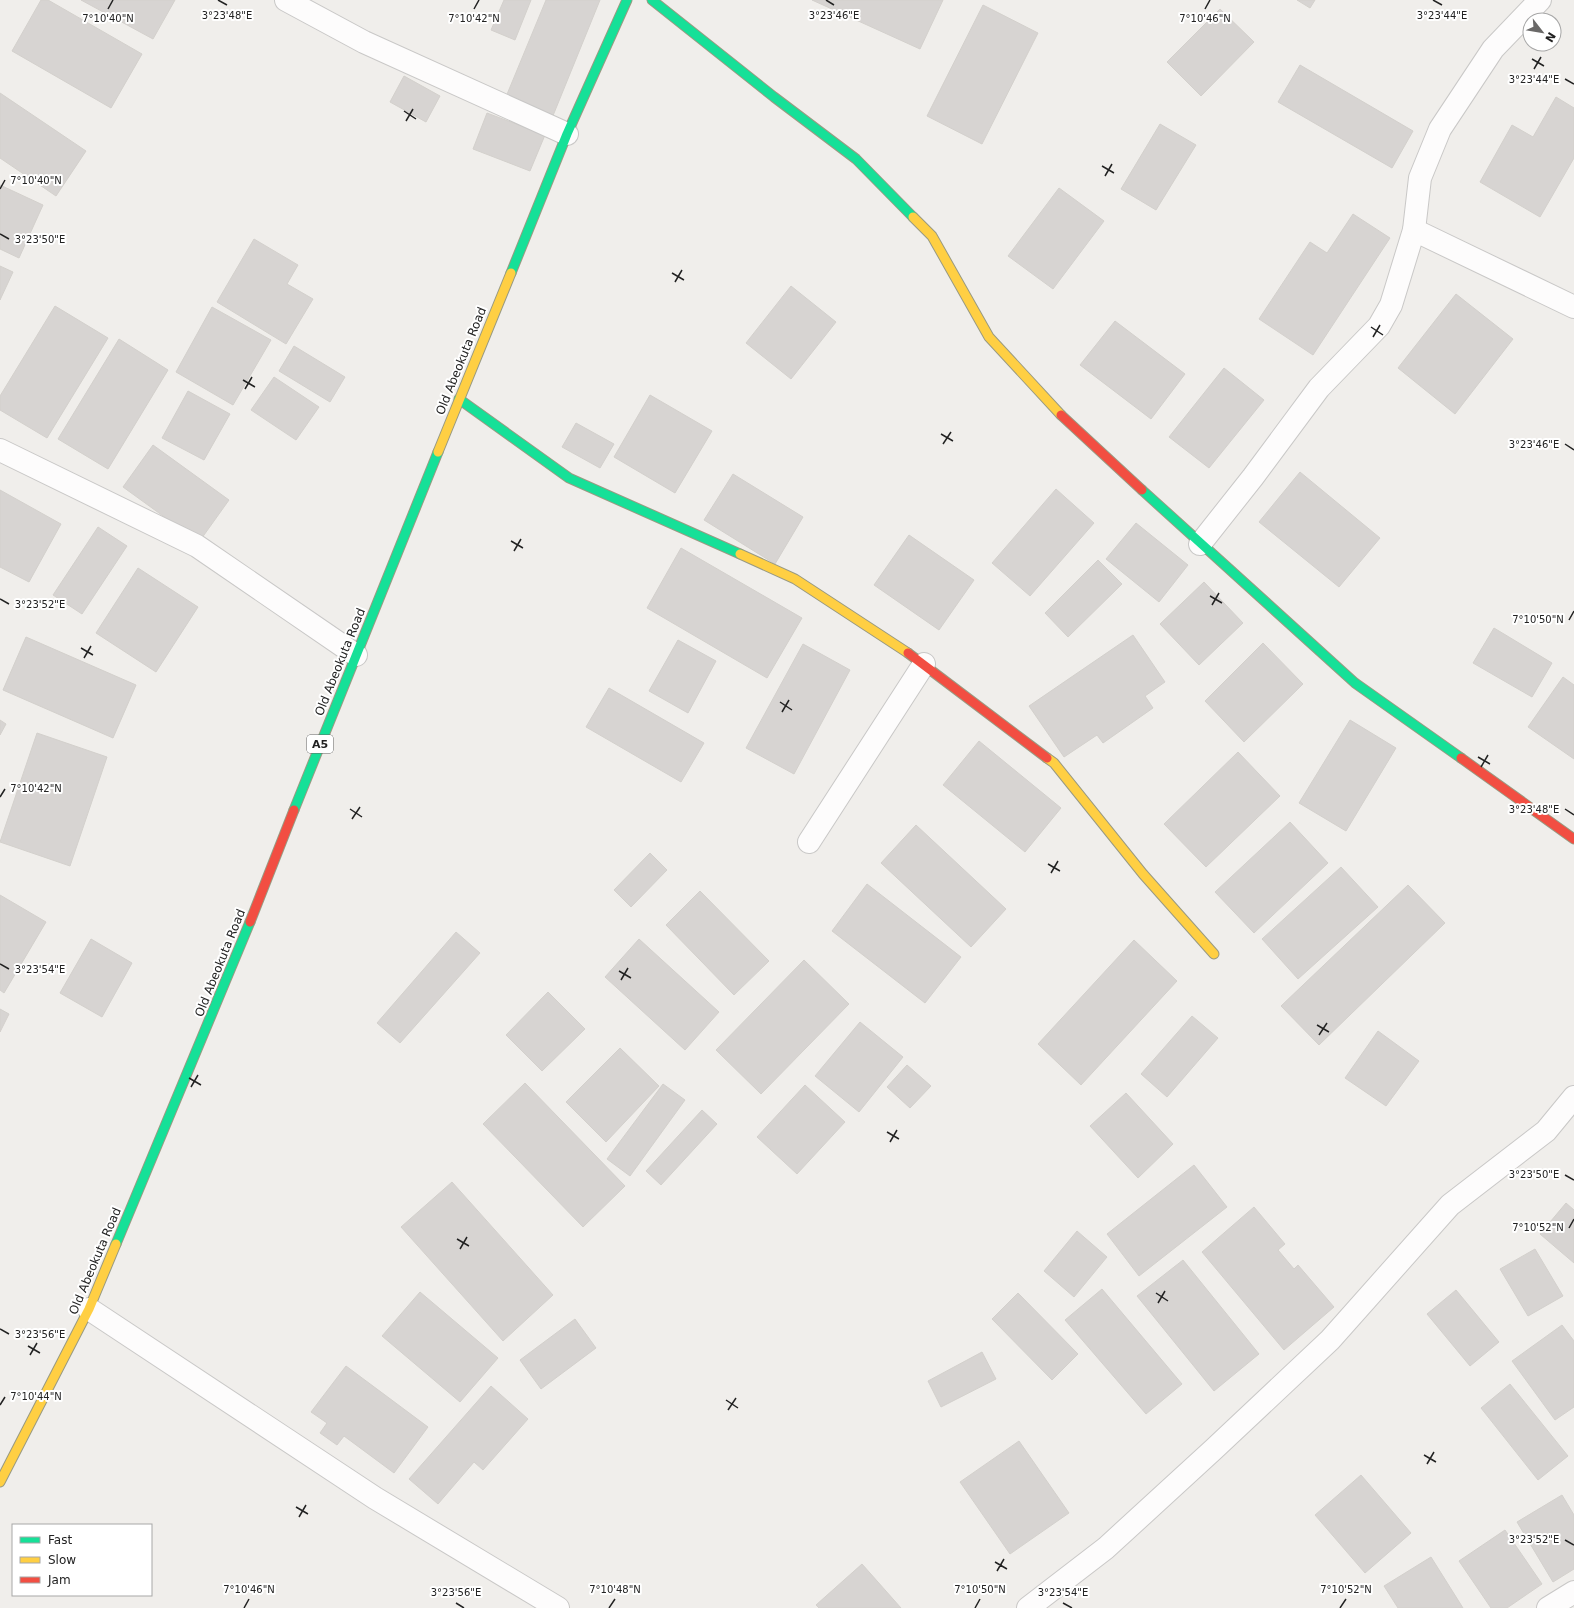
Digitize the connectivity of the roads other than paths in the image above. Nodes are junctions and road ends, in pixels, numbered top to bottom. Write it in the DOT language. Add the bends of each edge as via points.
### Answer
graph roads {
  1 [pos="286,0"];
  2 [pos="627,0"];
  3 [pos="652,0"];
  4 [pos="1540,0"];
  5 [pos="567,134"];
  6 [pos="1414,230"];
  7 [pos="1574,307"];
  8 [pos="459,399"];
  9 [pos="0,450"];
  10 [pos="1200,544"];
  11 [pos="356,655"];
  12 [pos="924,664"];
  13 [pos="1574,839"];
  14 [pos="809,842"];
  15 [pos="1214,954"];
  16 [pos="1574,1097"];
  17 [pos="89,1309"];
  18 [pos="0,1482"];
  19 [pos="1574,1592"];
  20 [pos="558,1608"];
  21 [pos="1028,1608"];
  22 [pos="1548,1608"];
  1 -- 5 [label="street" via="364,42"];
  2 -- 5 [label="main road, Old Abeokuta Road / A5"];
  3 -- 10 [label="main road" via="856,159 932,236 989,336 1063,417"];
  4 -- 6 [label="street" via="1493,49 1440,129 1420,178"];
  5 -- 8 [label="main road, Old Abeokuta Road / A5"];
  6 -- 7 [label="street"];
  6 -- 10 [label="street" via="1391,305 1379,326 1319,388 1254,477"];
  8 -- 11 [label="main road, Old Abeokuta Road / A5"];
  8 -- 12 [label="main road" via="569,478 795,579"];
  9 -- 11 [label="street" via="197,546"];
  10 -- 13 [label="main road" via="1355,682"];
  11 -- 17 [label="main road, Old Abeokuta Road / A5" via="219,1000"];
  12 -- 14 [label="street"];
  12 -- 15 [label="main road" via="1054,763 1143,874"];
  16 -- 21 [label="street" via="1546,1131 1450,1205 1330,1340 1214,1449 1106,1548"];
  17 -- 18 [label="main road, Old Abeokuta Road / A5"];
  17 -- 20 [label="street" via="375,1498"];
  19 -- 22 [label="street"];
}
